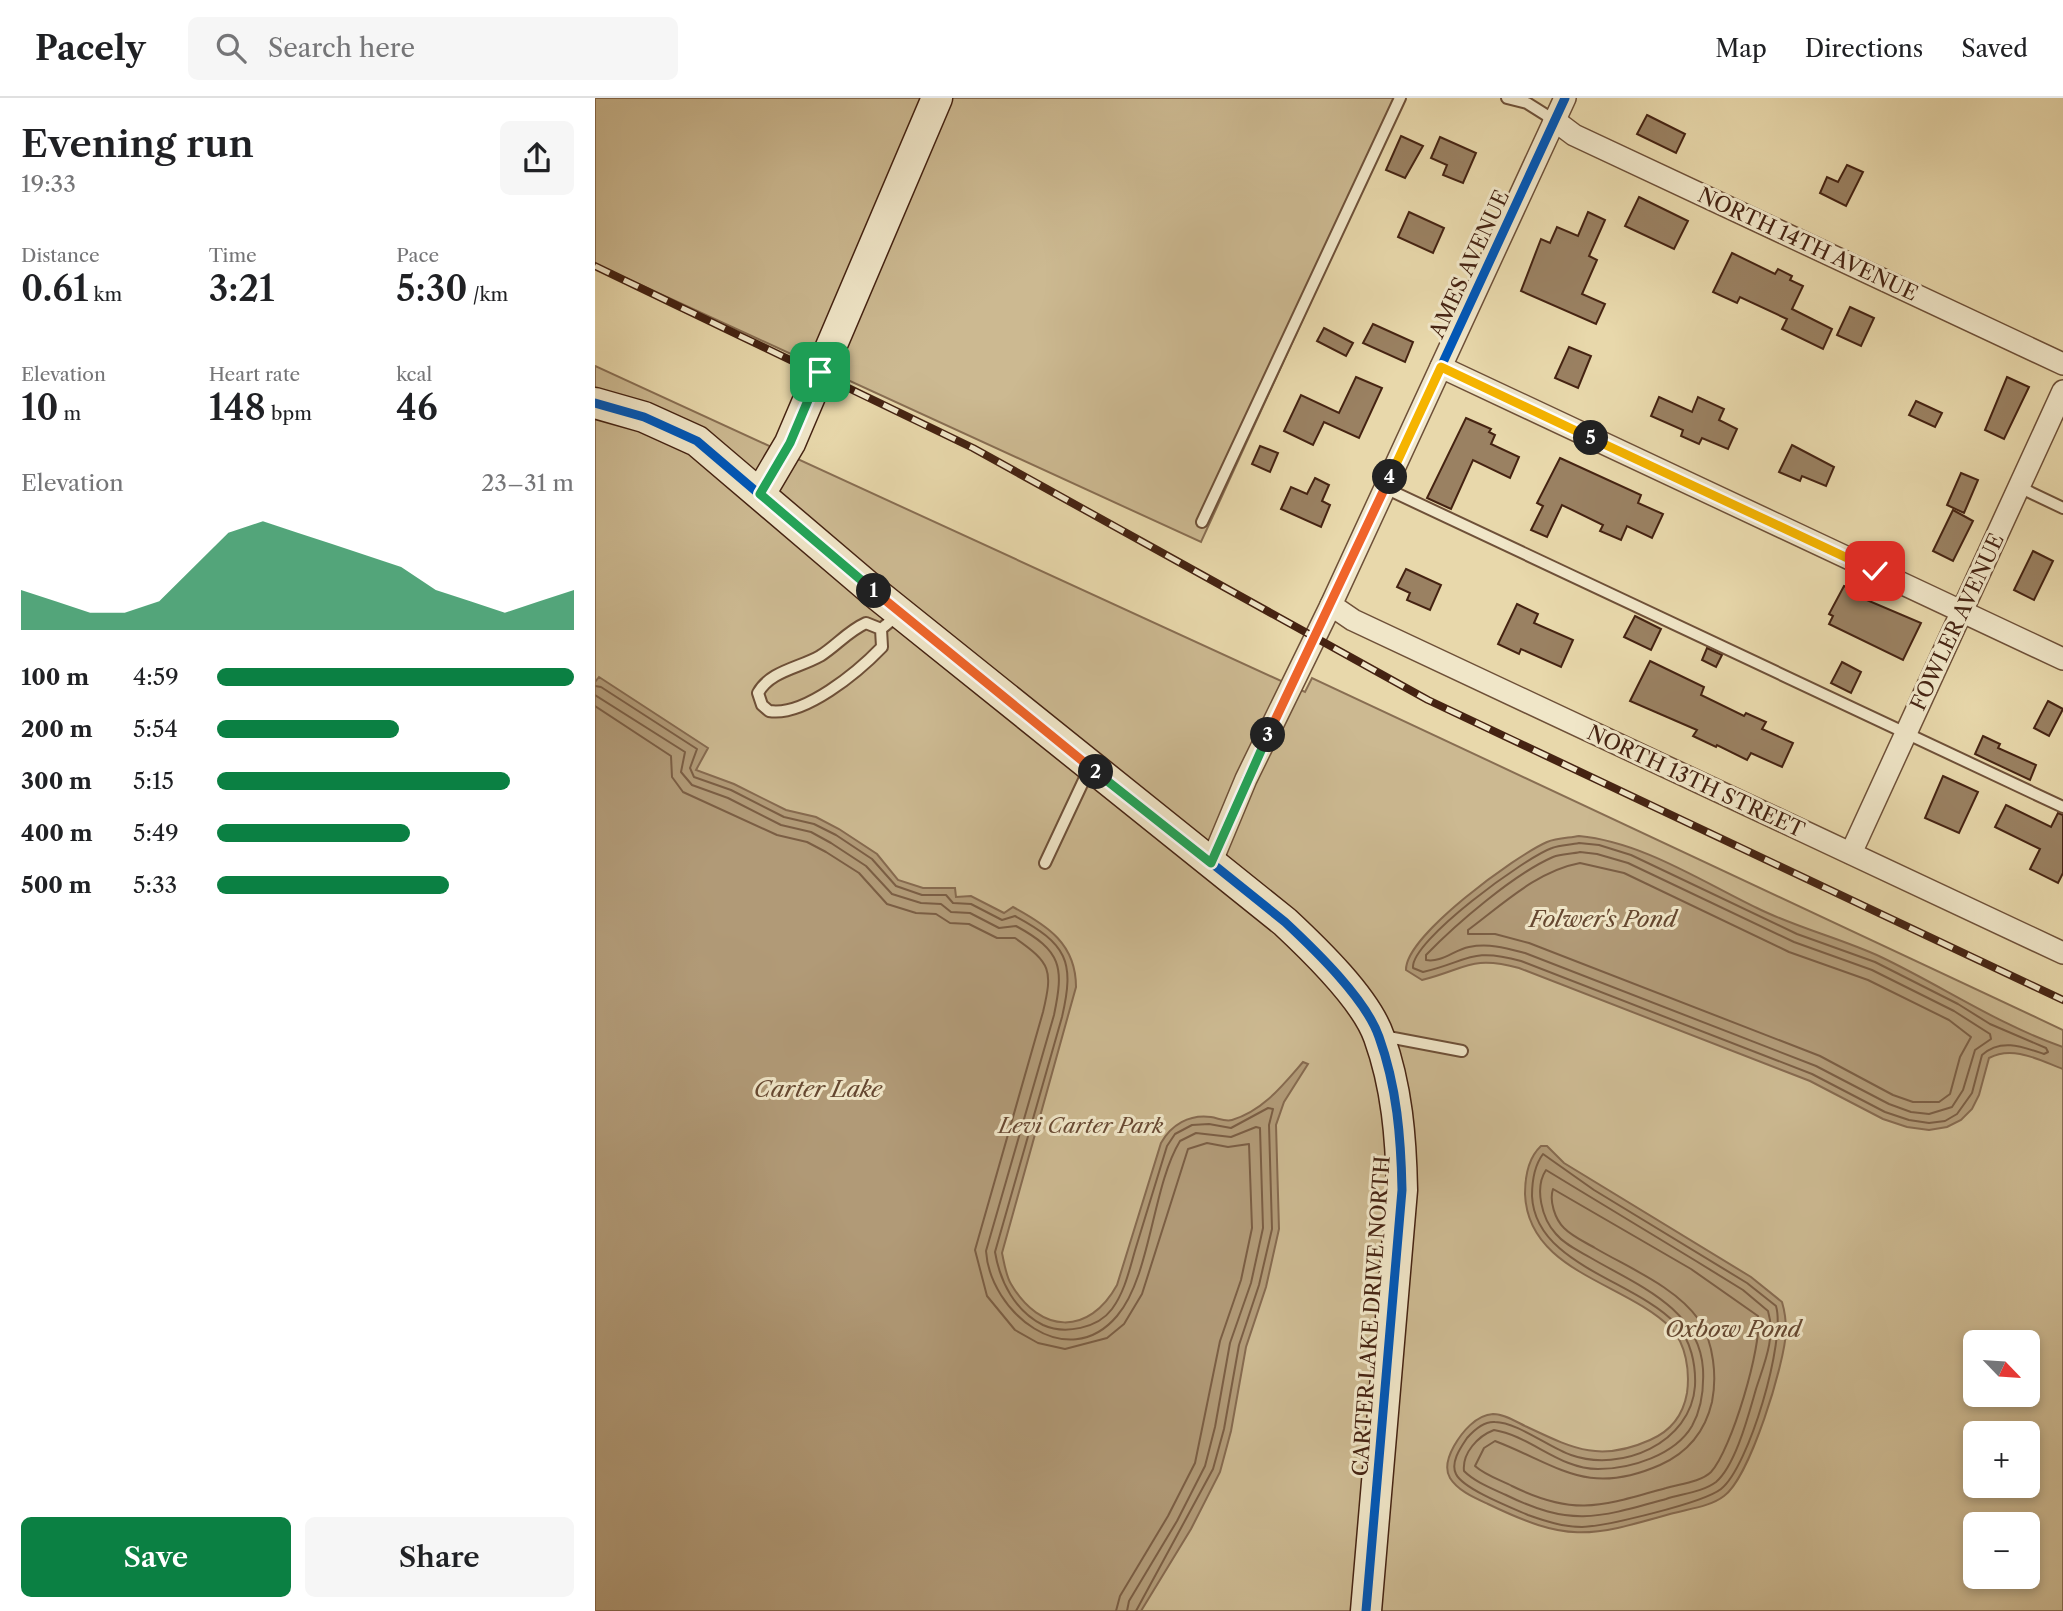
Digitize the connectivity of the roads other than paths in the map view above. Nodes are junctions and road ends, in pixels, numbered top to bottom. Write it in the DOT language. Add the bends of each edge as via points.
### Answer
graph roads {
  1 [pos="937,98"];
  2 [pos="1400,98"];
  3 [pos="1507,98"];
  4 [pos="1565,98"];
  5 [pos="1554,120"];
  6 [pos="2063,364"];
  7 [pos="1441,367"];
  8 [pos="2063,391"];
  9 [pos="595,403"];
  10 [pos="2019,487"];
  11 [pos="1385,488"];
  12 [pos="760,494"];
  13 [pos="2063,508"];
  14 [pos="1202,522"];
  15 [pos="1331,605"];
  16 [pos="1962,611"];
  17 [pos="890,621"];
  18 [pos="2063,659"];
  19 [pos="1905,735"];
  20 [pos="1090,767"];
  21 [pos="2063,807"];
  22 [pos="1851,853"];
  23 [pos="1045,863"];
  24 [pos="1211,863"];
  25 [pos="2063,953"];
  26 [pos="1379,1035"];
  27 [pos="1462,1051"];
  28 [pos="1366,1611"];
  1 -- 12 [label="street" via="790,443"];
  2 -- 14 [label="lane"];
  3 -- 5 [label="lane" via="1527,103"];
  4 -- 5 [label="street, AMES AVENUE"];
  5 -- 6 [label="street, NORTH 14TH AVENUE" via="1574,135"];
  5 -- 7 [label="street, AMES AVENUE"];
  7 -- 11 [label="street, AMES AVENUE"];
  7 -- 16 [label="street"];
  8 -- 10 [label="street, FOWLER AVENUE"];
  9 -- 12 [label="street, CARTER LAKE DRIVE NORTH" via="688,436"];
  10 -- 13 [label="lane"];
  10 -- 16 [label="street, FOWLER AVENUE"];
  11 -- 15 [label="street, AMES AVENUE"];
  11 -- 19 [label="lane"];
  12 -- 17 [label="street, CARTER LAKE DRIVE NORTH"];
  15 -- 22 [label="street, NORTH 13TH STREET" via="1353,620"];
  15 -- 24 [label="street, AMES AVENUE" via="1246,779"];
  16 -- 18 [label="street"];
  16 -- 19 [label="street, FOWLER AVENUE"];
  17 -- 17 [label="lane" via="859,626 821,655 765,682 758,693 762,705 781,713 851,677 882,648"];
  17 -- 20 [label="street, CARTER LAKE DRIVE NORTH"];
  19 -- 21 [label="lane"];
  19 -- 22 [label="street, FOWLER AVENUE"];
  20 -- 23 [label="lane"];
  20 -- 24 [label="street, CARTER LAKE DRIVE NORTH"];
  22 -- 25 [label="street, NORTH 13TH STREET"];
  24 -- 26 [label="street, CARTER LAKE DRIVE NORTH" via="1314,949 1346,984"];
  26 -- 27 [label="lane"];
  26 -- 28 [label="street, CARTER LAKE DRIVE NORTH" via="1401,1124 1402,1190"];
}
